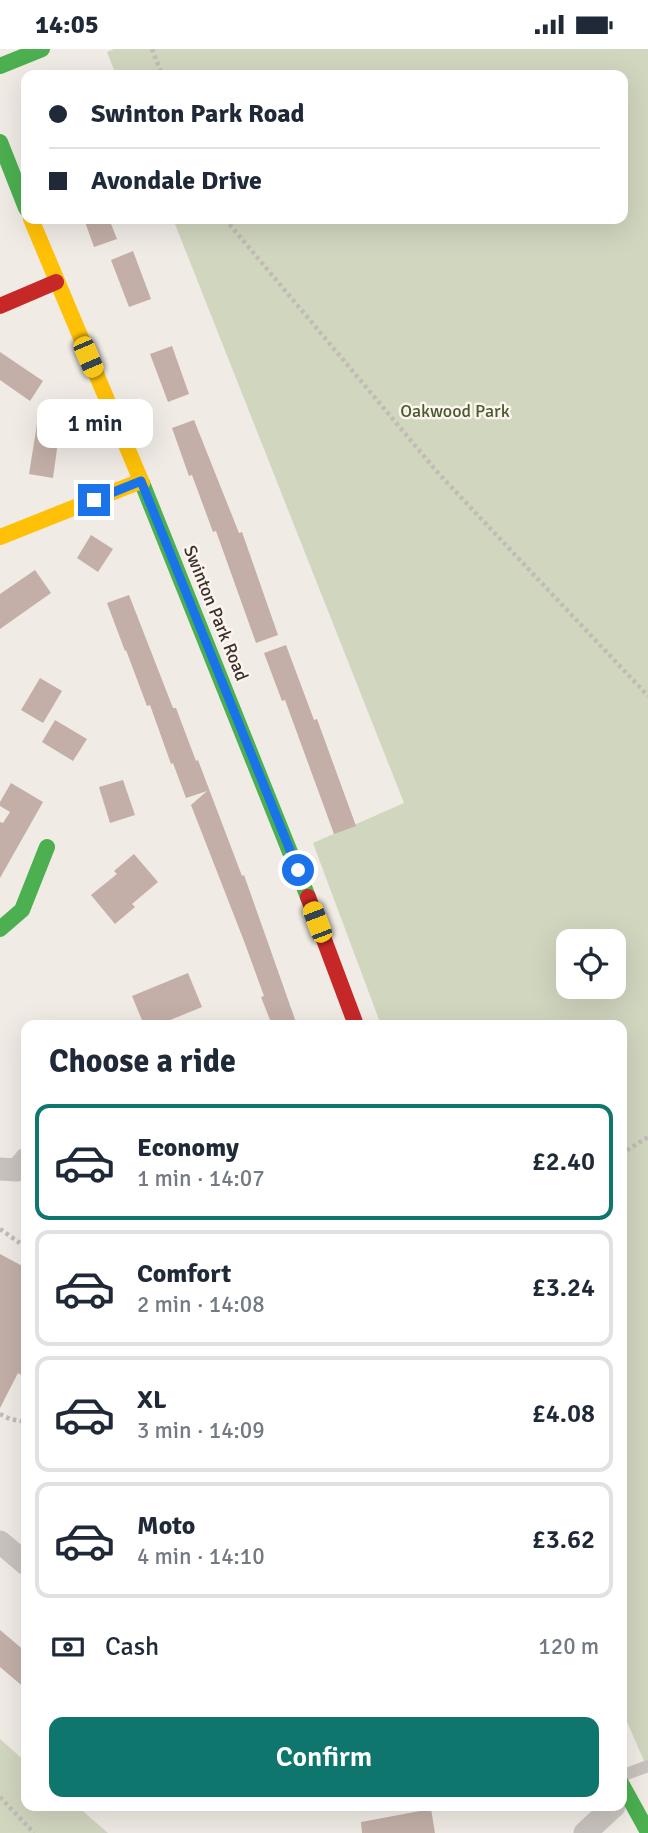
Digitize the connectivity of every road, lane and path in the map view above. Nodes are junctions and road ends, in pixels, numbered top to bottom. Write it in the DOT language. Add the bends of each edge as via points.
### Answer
graph roads {
  1 [pos="42,49"];
  2 [pos="152,49"];
  3 [pos="0,66"];
  4 [pos="160,70"];
  5 [pos="0,142"];
  6 [pos="21,195"];
  7 [pos="33,224"];
  8 [pos="229,224"];
  9 [pos="56,282"];
  10 [pos="0,306"];
  11 [pos="141,481"];
  12 [pos="0,537"];
  13 [pos="648,695"];
  14 [pos="47,847"];
  15 [pos="0,929"];
  16 [pos="354,1020"];
  17 [pos="648,1137"];
  18 [pos="627,1150"];
  19 [pos="21,1165"];
  20 [pos="0,1169"];
  21 [pos="0,1229"];
  22 [pos="20,1243"];
  23 [pos="0,1414"];
  24 [pos="21,1421"];
  25 [pos="0,1542"];
  26 [pos="21,1561"];
  27 [pos="648,1766"];
  28 [pos="627,1786"];
  29 [pos="0,1797"];
  30 [pos="627,1801"];
  31 [pos="604,1811"];
  32 [pos="648,1832"];
  33 [pos="34,1833"];
  34 [pos="584,1833"];
  1 -- 3 [label="street"];
  2 -- 4 [label="path"];
  5 -- 6 [label="street"];
  7 -- 9 [label="street, Swinton Park Road"];
  8 -- 13 [label="path" via="439,474"];
  9 -- 10 [label="street"];
  9 -- 11 [label="street, Swinton Park Road"];
  11 -- 12 [label="street"];
  11 -- 16 [label="street, Swinton Park Road"];
  14 -- 15 [label="street" via="22,910"];
  17 -- 18 [label="path"];
  19 -- 20 [label="street" via="17,1170"];
  21 -- 22 [label="path"];
  23 -- 24 [label="path"];
  25 -- 26 [label="street"];
  27 -- 28 [label="lane"];
  29 -- 33 [label="path"];
  30 -- 32 [label="street"];
  31 -- 34 [label="street"];
}
